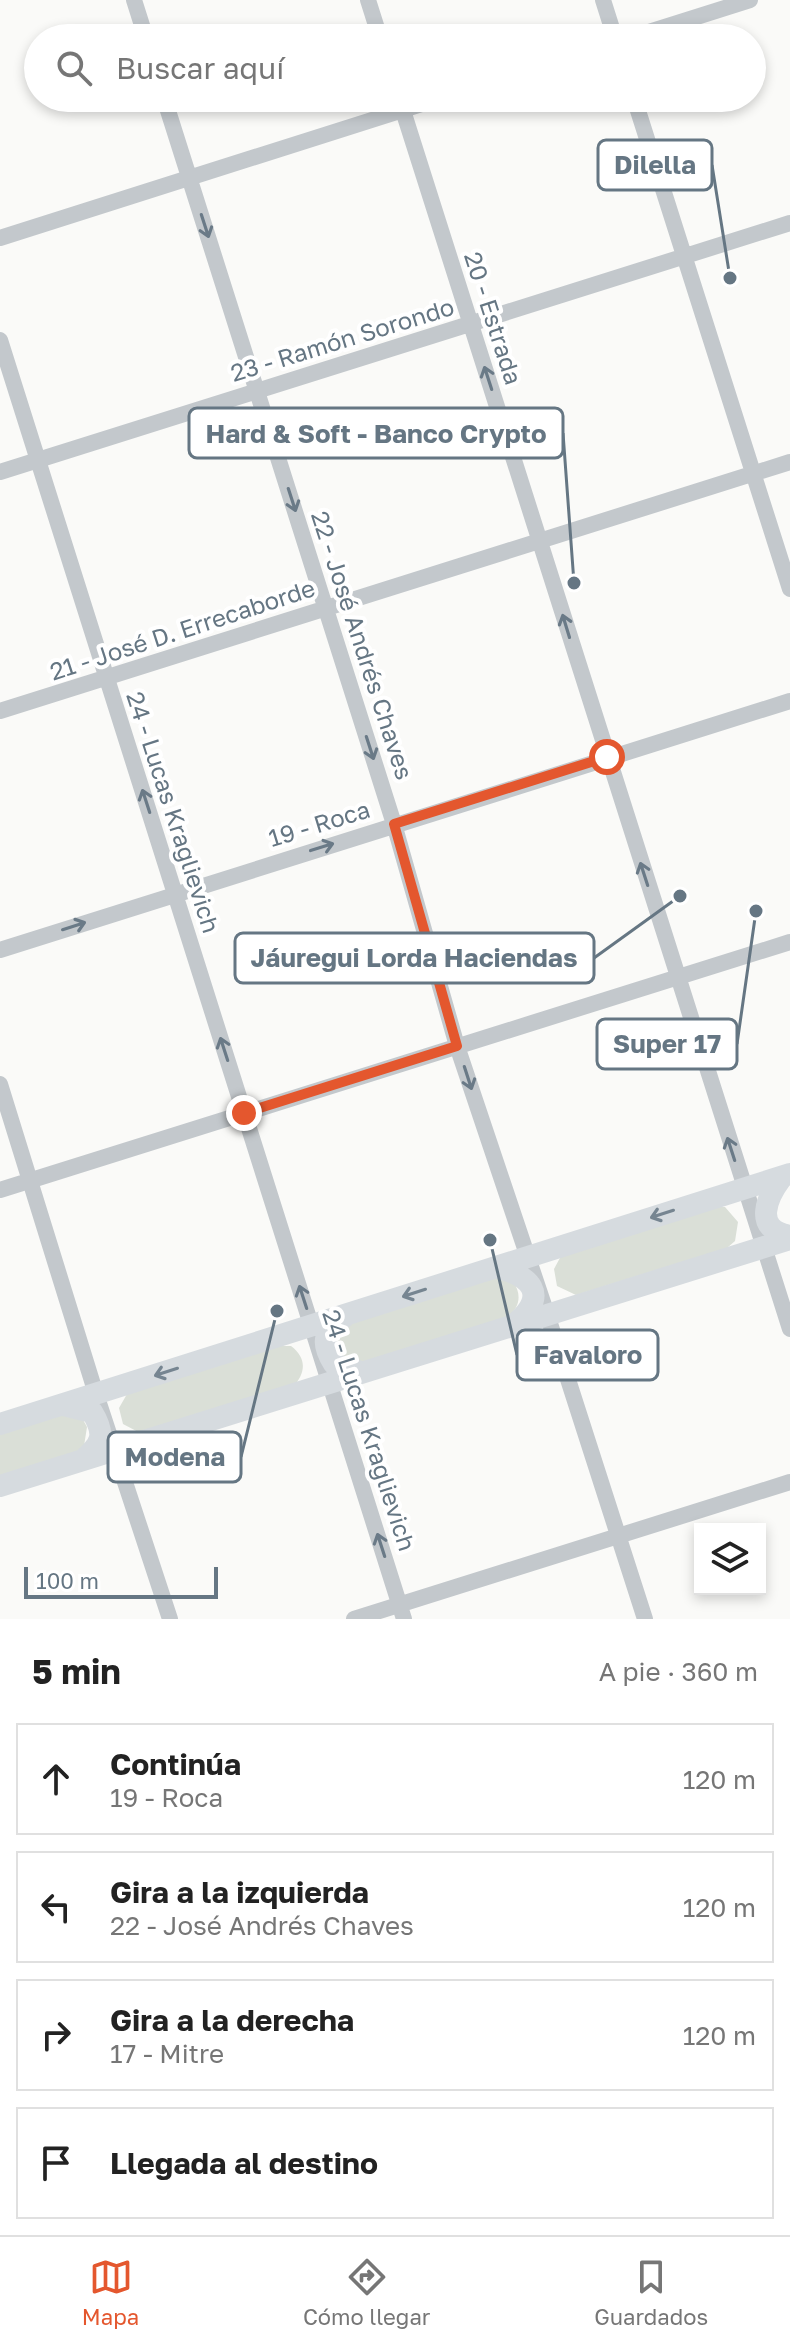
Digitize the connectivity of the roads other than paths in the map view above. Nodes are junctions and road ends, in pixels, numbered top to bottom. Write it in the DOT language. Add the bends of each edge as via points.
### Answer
graph roads {
  1 [pos="134,0"];
  2 [pos="368,0"];
  3 [pos="603,0"];
  4 [pos="750,0"];
  5 [pos="142,24"];
  6 [pos="376,24"];
  7 [pos="611,24"];
  8 [pos="674,24"];
  9 [pos="169,112"];
  10 [pos="378,112"];
  11 [pos="404,112"];
  12 [pos="638,112"];
  13 [pos="190,178"];
  14 [pos="790,223"];
  15 [pos="0,238"];
  16 [pos="684,256"];
  17 [pos="471,324"];
  18 [pos="0,340"];
  19 [pos="257,391"];
  20 [pos="38,460"];
  21 [pos="790,462"];
  22 [pos="0,472"];
  23 [pos="755,473"];
  24 [pos="539,541"];
  25 [pos="790,589"];
  26 [pos="326,608"];
  27 [pos="107,677"];
  28 [pos="790,701"];
  29 [pos="0,711"];
  30 [pos="607,757"];
  31 [pos="394,824"];
  32 [pos="175,893"];
  33 [pos="790,942"];
  34 [pos="0,950"];
  35 [pos="677,976"];
  36 [pos="457,1046"];
  37 [pos="0,1084"];
  38 [pos="244,1113"];
  39 [pos="786,1176"];
  40 [pos="31,1180"];
  41 [pos="744,1188"];
  42 [pos="0,1190"];
  43 [pos="790,1237"];
  44 [pos="765,1246"];
  45 [pos="528,1257"];
  46 [pos="496,1267"];
  47 [pos="547,1314"];
  48 [pos="346,1315"];
  49 [pos="515,1324"];
  50 [pos="312,1325"];
  51 [pos="790,1329"];
  52 [pos="361,1372"];
  53 [pos="330,1382"];
  54 [pos="96,1394"];
  55 [pos="62,1404"];
  56 [pos="0,1424"];
  57 [pos="116,1450"];
  58 [pos="82,1461"];
  59 [pos="790,1482"];
  60 [pos="0,1486"];
  61 [pos="618,1536"];
  62 [pos="402,1612"];
  63 [pos="170,1619"];
  64 [pos="354,1619"];
  65 [pos="645,1619"];
  1 -- 5 [label="street"];
  2 -- 6 [label="street"];
  3 -- 7 [label="street"];
  4 -- 8 [label="street"];
  9 -- 13 [label="street, 22 - José Andrés Chaves"];
  10 -- 13 [label="street"];
  11 -- 17 [label="street, 20 - Estrada"];
  12 -- 16 [label="street"];
  13 -- 15 [label="street"];
  13 -- 19 [label="street, 22 - José Andrés Chaves, one-way"];
  14 -- 16 [label="street, 23 - Ramón Sorondo"];
  16 -- 17 [label="street, 23 - Ramón Sorondo"];
  16 -- 23 [label="street"];
  17 -- 19 [label="street, 23 - Ramón Sorondo"];
  24 -- 17 [label="street, 20 - Estrada, one-way"];
  18 -- 20 [label="street, 24 - Lucas Kraglievich"];
  19 -- 20 [label="street, 23 - Ramón Sorondo"];
  19 -- 26 [label="street, 22 - José Andrés Chaves, one-way"];
  20 -- 22 [label="street, 23 - Ramón Sorondo"];
  20 -- 27 [label="street, 24 - Lucas Kraglievich"];
  21 -- 23 [label="street, 21 - José D. Errecaborde"];
  23 -- 24 [label="street, 21 - José D. Errecaborde"];
  23 -- 25 [label="street"];
  24 -- 26 [label="street, 21 - José D. Errecaborde"];
  30 -- 24 [label="street, 20 - Estrada, one-way"];
  26 -- 27 [label="street, 21 - José D. Errecaborde"];
  26 -- 31 [label="street, 22 - José Andrés Chaves, one-way"];
  27 -- 29 [label="street, 21 - José D. Errecaborde"];
  32 -- 27 [label="street, 24 - Lucas Kraglievich, one-way"];
  28 -- 30 [label="street, 19 - Roca"];
  30 -- 31 [label="street, 19 - Roca"];
  35 -- 30 [label="street, 20 - Estrada, one-way"];
  32 -- 31 [label="street, 19 - Roca, one-way"];
  31 -- 36 [label="street, 22 - José Andrés Chaves"];
  34 -- 32 [label="street, 19 - Roca, one-way"];
  38 -- 32 [label="street, 24 - Lucas Kraglievich, one-way"];
  33 -- 35 [label="street"];
  35 -- 36 [label="street"];
  41 -- 35 [label="street, 20 - Estrada, one-way"];
  36 -- 38 [label="street"];
  36 -- 45 [label="street, 22 - José Andrés Chaves, one-way"];
  37 -- 40 [label="street"];
  38 -- 40 [label="street"];
  50 -- 38 [label="street, 24 - Lucas Kraglievich, one-way"];
  39 -- 41 [label="main road"];
  39 -- 43 [label="main road" via="769,1195 765,1211 772,1226"];
  40 -- 42 [label="street"];
  40 -- 54 [label="street"];
  41 -- 44 [label="street, 20 - Estrada"];
  41 -- 45 [label="main road, one-way"];
  43 -- 44 [label="main road"];
  44 -- 47 [label="main road"];
  44 -- 51 [label="street, 20 - Estrada"];
  45 -- 46 [label="main road"];
  45 -- 47 [label="street, 22 - José Andrés Chaves"];
  46 -- 48 [label="main road, one-way"];
  46 -- 49 [label="main road" via="525,1276 532,1288 534,1301"];
  47 -- 49 [label="main road"];
  47 -- 61 [label="street, 22 - José Andrés Chaves"];
  48 -- 50 [label="main road"];
  48 -- 52 [label="main road" via="331,1328 325,1340 327,1353 334,1364"];
  49 -- 52 [label="main road"];
  50 -- 53 [label="street, 24 - Lucas Kraglievich"];
  50 -- 54 [label="main road, one-way"];
  52 -- 53 [label="main road"];
  53 -- 57 [label="main road"];
  62 -- 53 [label="street, 24 - Lucas Kraglievich, one-way"];
  54 -- 55 [label="main road"];
  54 -- 57 [label="street"];
  55 -- 56 [label="main road"];
  55 -- 58 [label="main road" via="92,1412 99,1424 101,1437"];
  57 -- 58 [label="main road"];
  57 -- 63 [label="street"];
  58 -- 60 [label="main road"];
  59 -- 61 [label="street"];
  61 -- 62 [label="street"];
  61 -- 65 [label="street, 22 - José Andrés Chaves"];
  62 -- 64 [label="street"];
}
